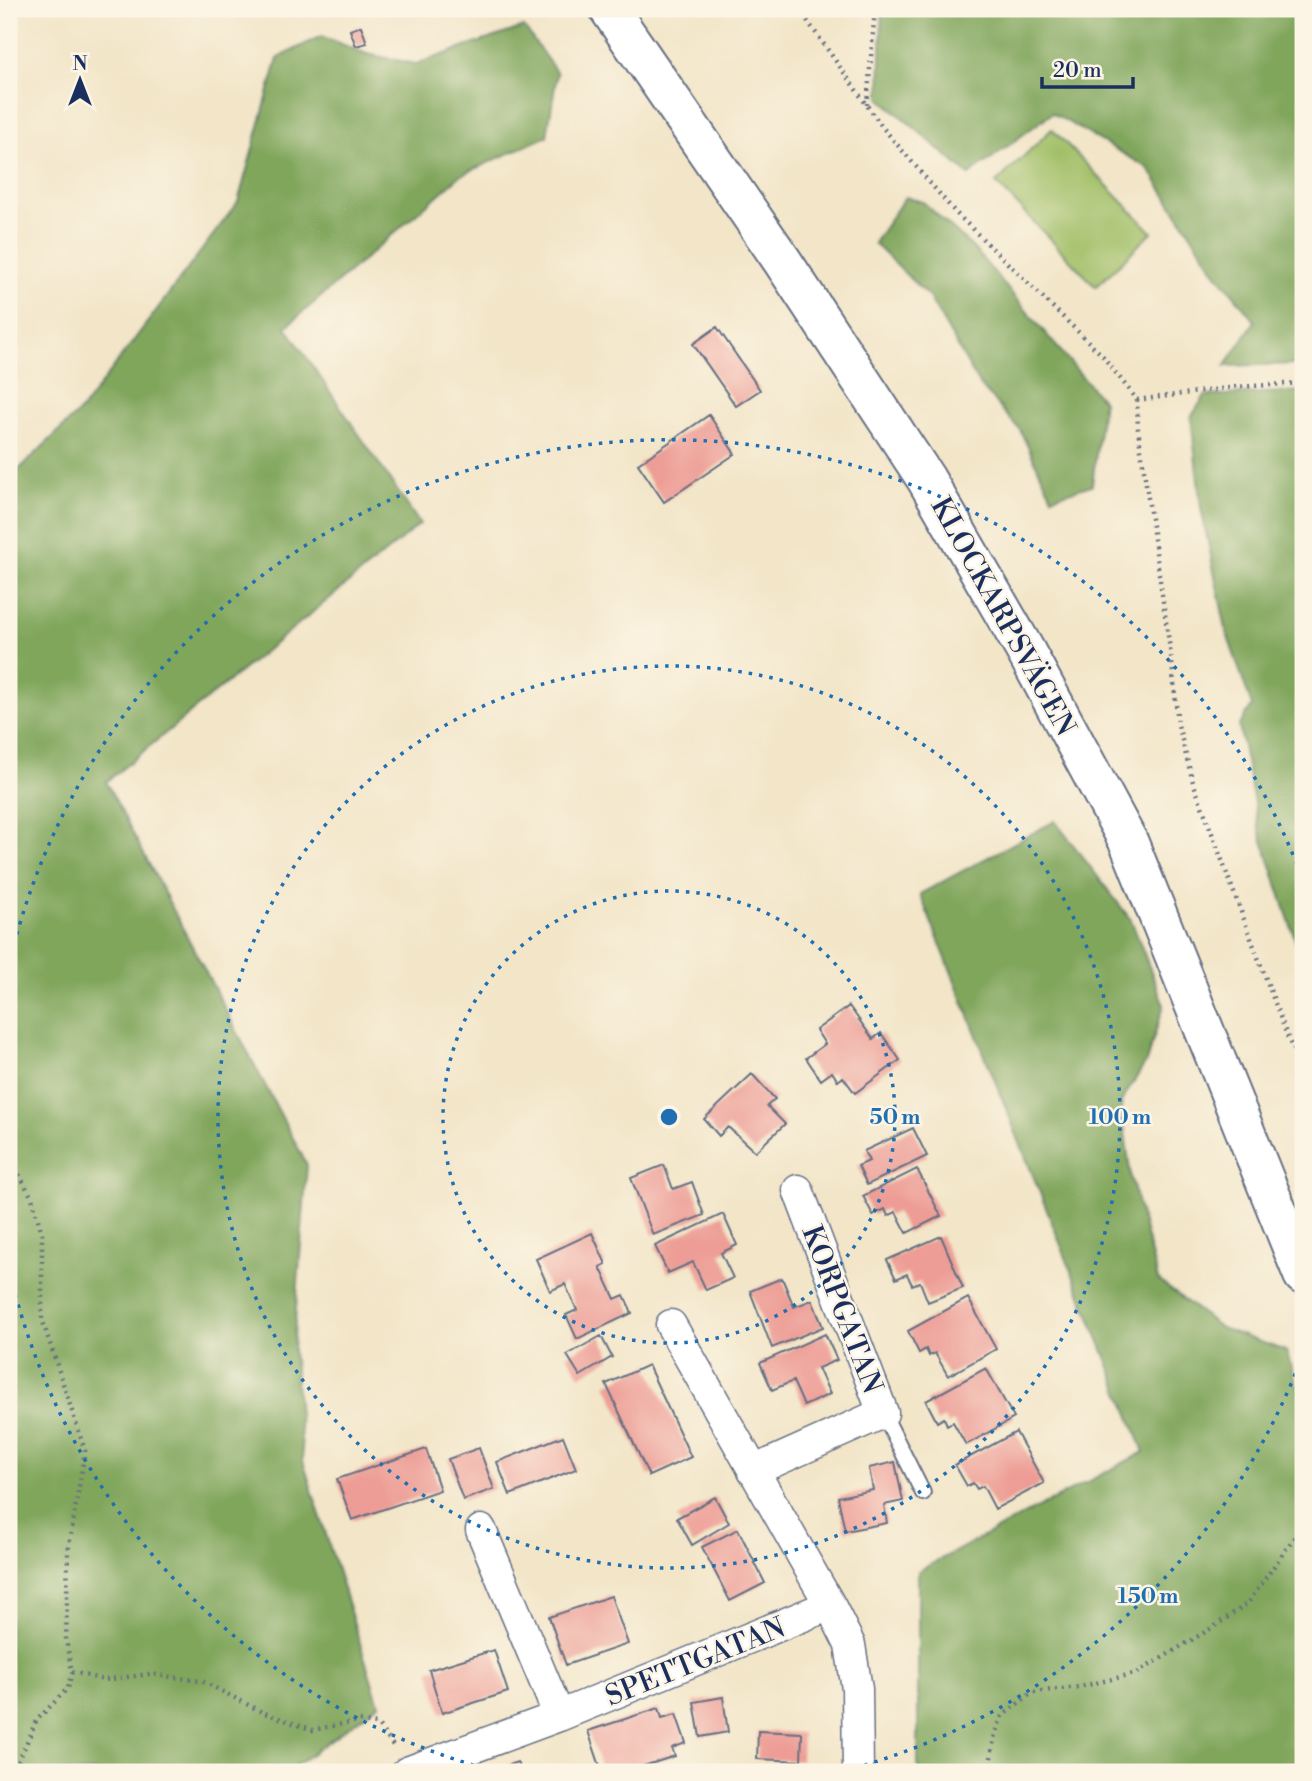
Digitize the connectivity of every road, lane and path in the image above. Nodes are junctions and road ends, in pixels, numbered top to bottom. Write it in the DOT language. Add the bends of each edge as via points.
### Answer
graph roads {
  1 [pos="608,9"];
  2 [pos="799,9"];
  3 [pos="874,9"];
  4 [pos="867,106"];
  5 [pos="1303,383"];
  6 [pos="1137,400"];
  7 [pos="1303,1068"];
  8 [pos="9,1156"];
  9 [pos="798,1190"];
  10 [pos="1303,1275"];
  11 [pos="671,1325"];
  12 [pos="883,1413"];
  13 [pos="753,1471"];
  14 [pos="923,1493"];
  15 [pos="1303,1525"];
  16 [pos="481,1530"];
  17 [pos="830,1605"];
  18 [pos="72,1672"];
  19 [pos="559,1716"];
  20 [pos="14,1772"];
  21 [pos="408,1772"];
  22 [pos="858,1772"];
  23 [pos="989,1772"];
  1 -- 10 [label="street, KLOCKARPSVÄGEN" via="926,479 1025,650 1129,843"];
  2 -- 4 [label="path"];
  3 -- 4 [label="path"];
  4 -- 6 [label="path" via="955,212 1102,355"];
  5 -- 6 [label="path"];
  6 -- 7 [label="path" via="1178,724 1193,782 1284,1029"];
  8 -- 18 [label="path" via="32,1198 42,1234 42,1319 85,1451 68,1552 66,1641"];
  9 -- 12 [label="street, KORPGATAN"];
  11 -- 13 [label="street"];
  12 -- 13 [label="street, KORPGATAN"];
  12 -- 14 [label="lane"];
  13 -- 17 [label="street"];
  15 -- 23 [label="path" via="1248,1603 1215,1626 1137,1673 1033,1692 1002,1716"];
  16 -- 19 [label="street"];
  17 -- 19 [label="street, SPETTGATAN"];
  17 -- 22 [label="street" via="849,1645 856,1689"];
  18 -- 20 [label="path" via="68,1688 36,1721"];
  18 -- 21 [label="path" via="104,1680 150,1674 202,1681 262,1712 313,1730 358,1721 377,1724"];
  19 -- 21 [label="street, SPETTGATAN"];
}
